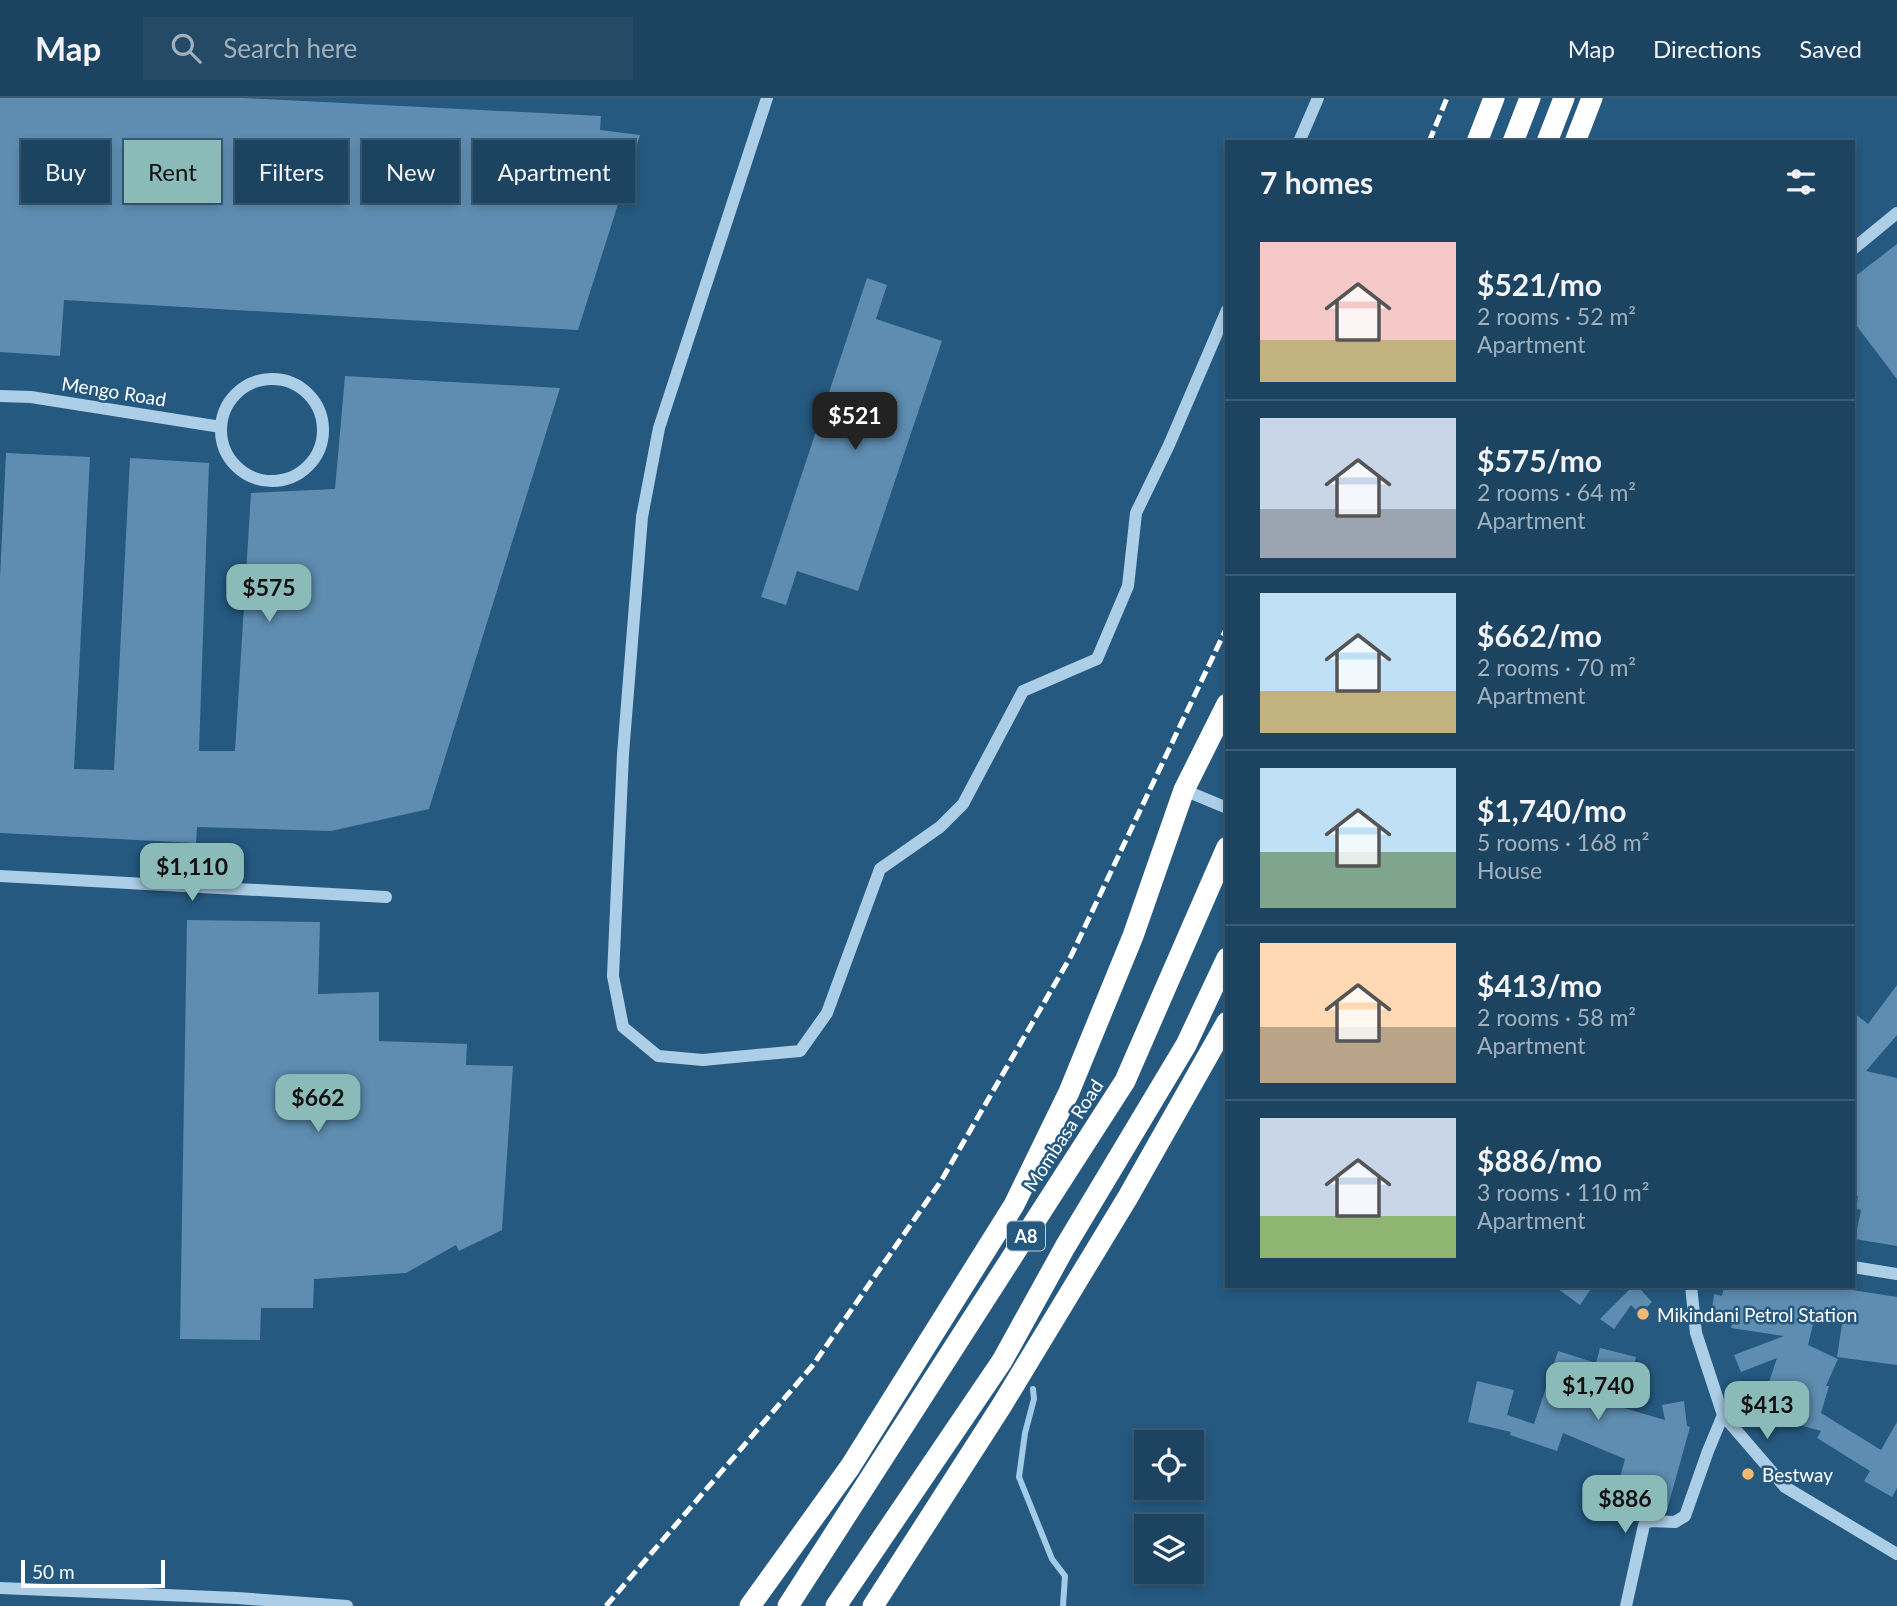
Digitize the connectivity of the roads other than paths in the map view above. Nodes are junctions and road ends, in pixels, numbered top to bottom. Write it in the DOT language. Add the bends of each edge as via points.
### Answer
graph roads {
  1 [pos="767,98"];
  2 [pos="1318,98"];
  3 [pos="1494,98"];
  4 [pos="1530,98"];
  5 [pos="1564,98"];
  6 [pos="1592,98"];
  7 [pos="1300,140"];
  8 [pos="1478,140"];
  9 [pos="1514,140"];
  10 [pos="1548,140"];
  11 [pos="1576,140"];
  12 [pos="1897,213"];
  13 [pos="1855,247"];
  14 [pos="1225,315"];
  15 [pos="0,396"];
  16 [pos="221,427"];
  17 [pos="1225,708"];
  18 [pos="1184,790"];
  19 [pos="1225,806"];
  20 [pos="1225,851"];
  21 [pos="0,876"];
  22 [pos="386,897"];
  23 [pos="1225,962"];
  24 [pos="1225,1026"];
  25 [pos="1855,1267"];
  26 [pos="1897,1274"];
  27 [pos="1691,1288"];
  28 [pos="1723,1415"];
  29 [pos="1897,1554"];
  30 [pos="0,1588"];
  31 [pos="347,1606"];
  32 [pos="750,1606"];
  33 [pos="788,1606"];
  34 [pos="836,1606"];
  35 [pos="873,1606"];
  36 [pos="1626,1606"];
  1 -- 14 [label="street" via="659,428 642,517 623,754 613,976 623,1027 657,1056 703,1060 800,1051 827,1013 880,869 940,827 963,804 1023,691 1097,659 1128,586 1136,513"];
  2 -- 7 [label="street"];
  3 -- 8 [label="highway"];
  4 -- 9 [label="highway"];
  5 -- 10 [label="highway"];
  6 -- 11 [label="highway"];
  12 -- 13 [label="street"];
  15 -- 16 [label="street, Mengo Road"];
  16 -- 16 [label="street" via="235,394 272,378 289,381 316,402 324,437 314,461 301,473 267,481 240,470 228,456"];
  17 -- 18 [label="highway"];
  18 -- 19 [label="street"];
  18 -- 32 [label="highway" via="1133,936 1069,1092 1014,1205 850,1467"];
  20 -- 33 [label="highway, Mombasa Road / A8" via="1125,1081"];
  21 -- 22 [label="street"];
  23 -- 34 [label="highway, A8" via="1186,1045 1002,1361"];
  24 -- 35 [label="highway" via="1002,1405"];
  25 -- 26 [label="street"];
  27 -- 28 [label="street" via="1696,1333"];
  28 -- 29 [label="street" via="1785,1487"];
  28 -- 36 [label="street" via="1685,1516 1675,1522 1644,1525"];
  30 -- 31 [label="street"];
}
